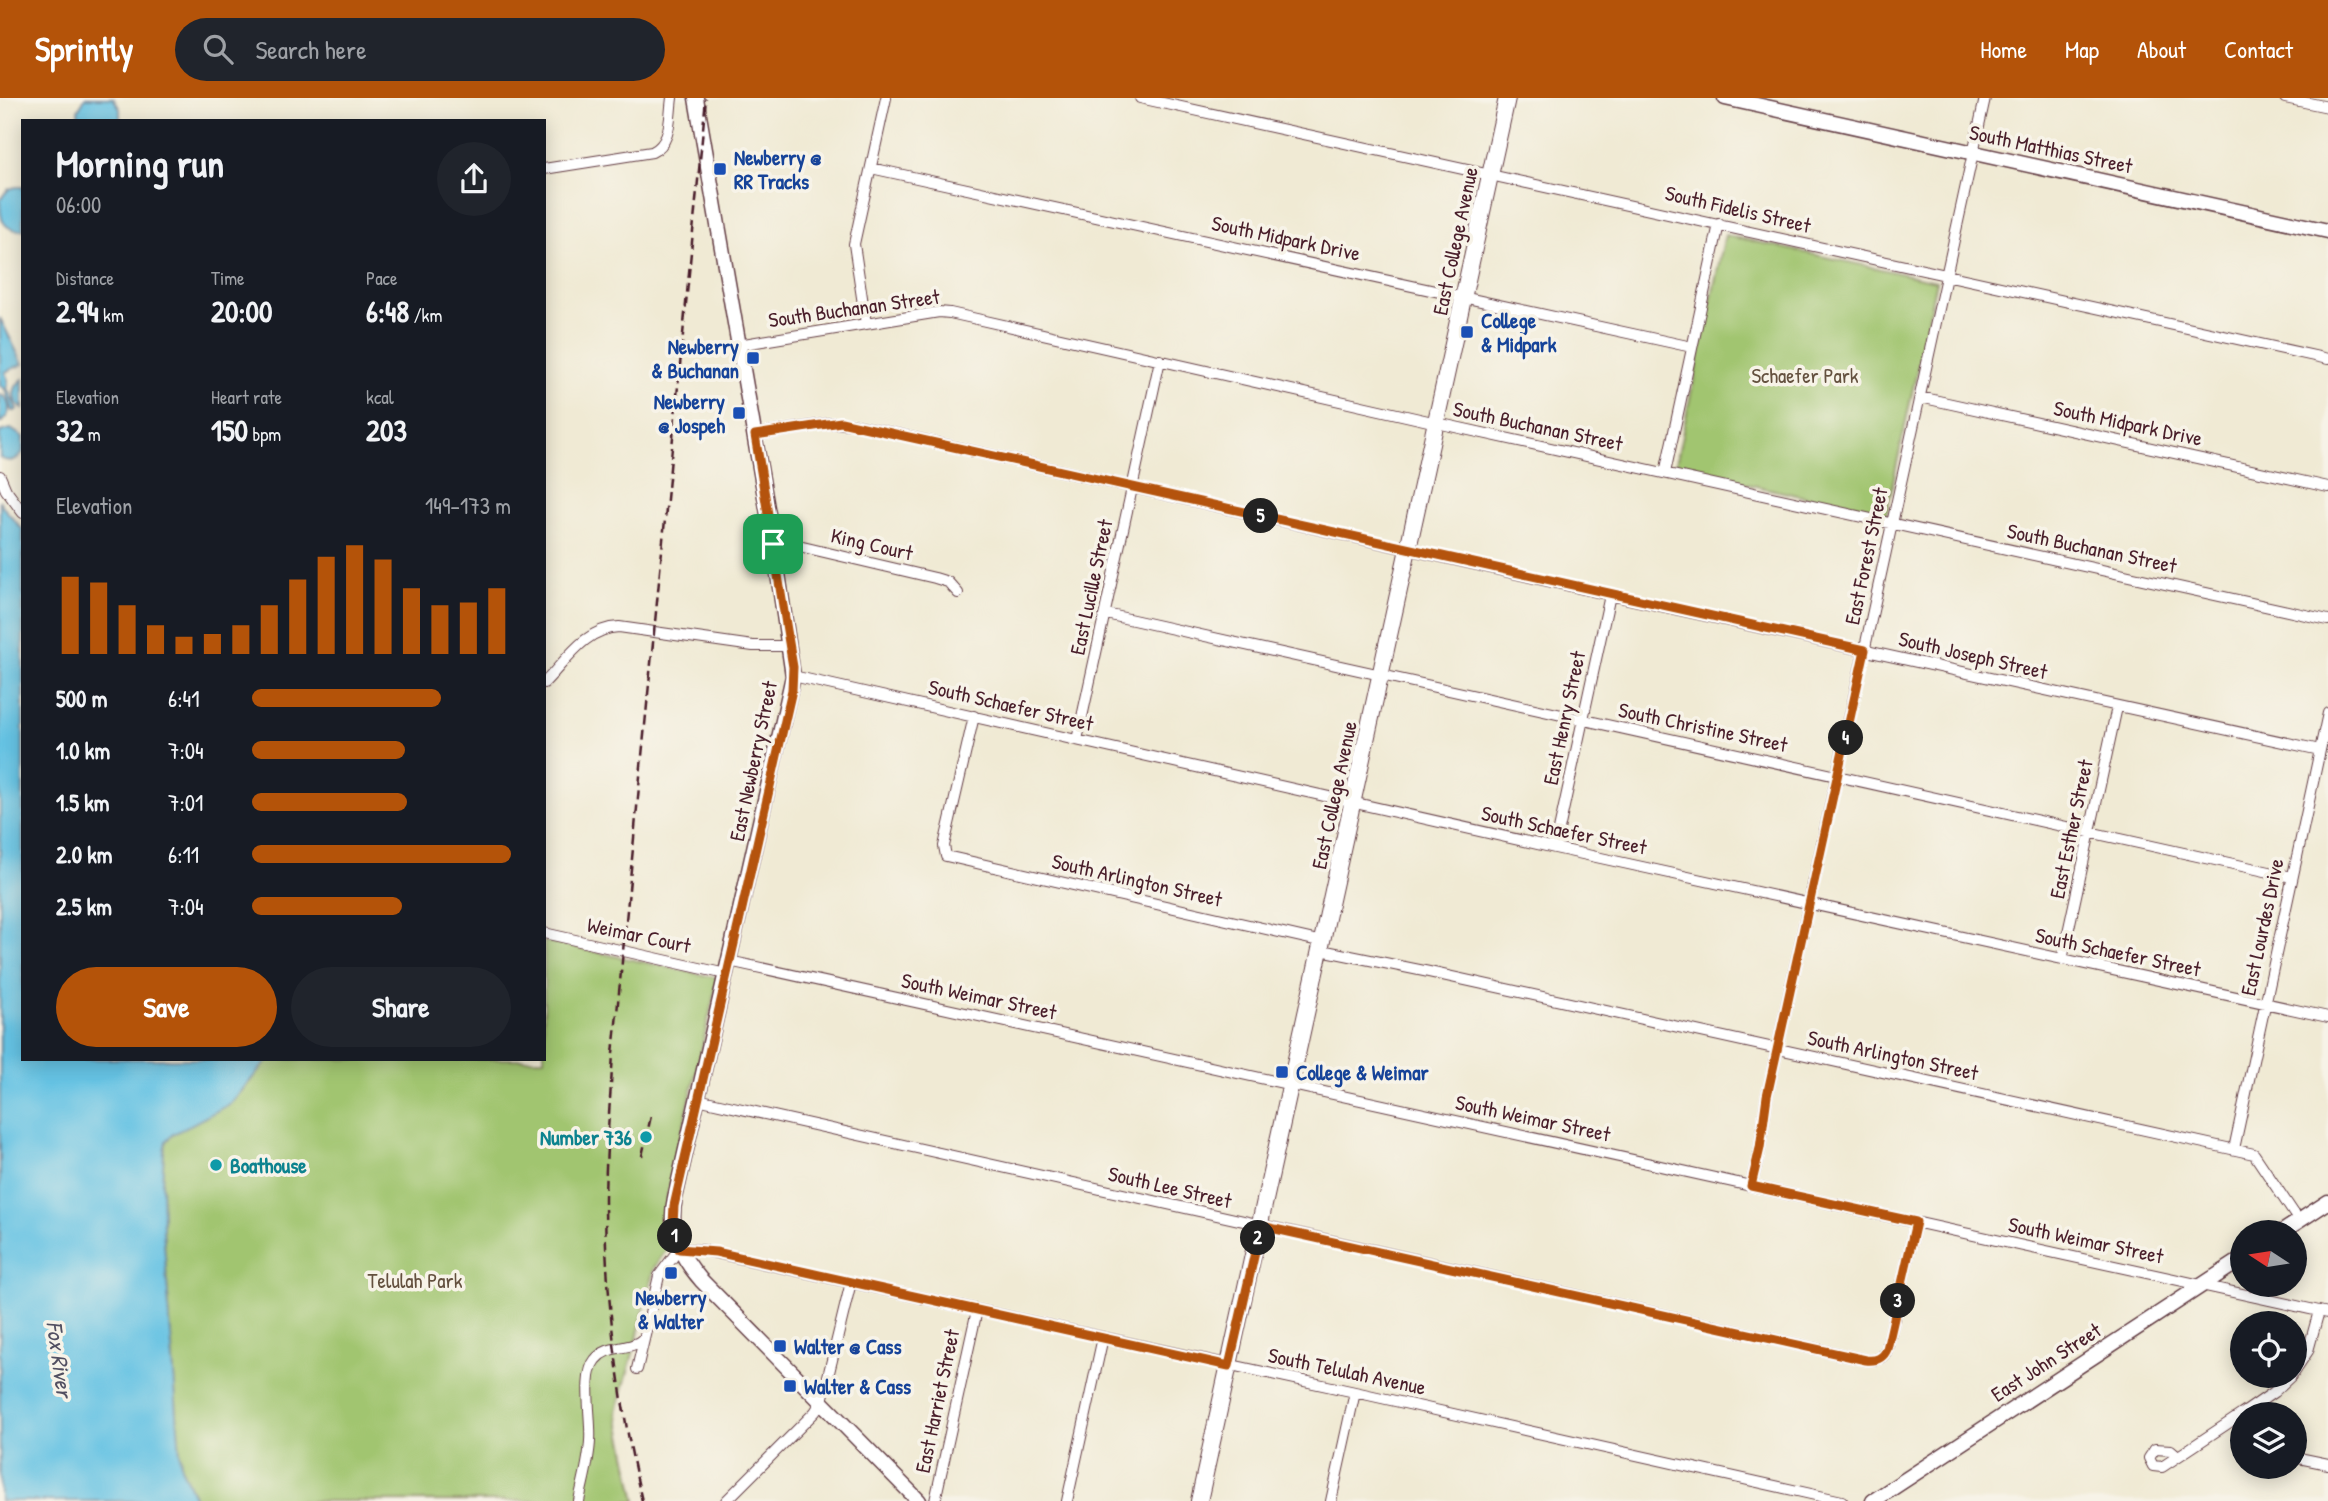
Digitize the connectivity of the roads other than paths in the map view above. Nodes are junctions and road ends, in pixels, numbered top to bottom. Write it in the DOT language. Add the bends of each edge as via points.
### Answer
graph roads {
  1 [pos="671,98"];
  2 [pos="696,98"];
  3 [pos="886,98"];
  4 [pos="1140,98"];
  5 [pos="1507,98"];
  6 [pos="1725,98"];
  7 [pos="1985,98"];
  8 [pos="2285,98"];
  9 [pos="2328,107"];
  10 [pos="1973,153"];
  11 [pos="871,168"];
  12 [pos="546,169"];
  13 [pos="1491,174"];
  14 [pos="1719,225"];
  15 [pos="2328,231"];
  16 [pos="1946,276"];
  17 [pos="1464,297"];
  18 [pos="866,324"];
  19 [pos="738,345"];
  20 [pos="1692,347"];
  21 [pos="2328,359"];
  22 [pos="1160,360"];
  23 [pos="1920,397"];
  24 [pos="1437,423"];
  25 [pos="755,435"];
  26 [pos="1664,473"];
  27 [pos="0,476"];
  28 [pos="1133,486"];
  29 [pos="2328,487"];
  30 [pos="21,510"];
  31 [pos="1892,525"];
  32 [pos="773,544"];
  33 [pos="1408,550"];
  34 [pos="958,593"];
  35 [pos="1610,595"];
  36 [pos="1106,614"];
  37 [pos="2328,620"];
  38 [pos="789,646"];
  39 [pos="1865,650"];
  40 [pos="793,676"];
  41 [pos="1382,676"];
  42 [pos="546,682"];
  43 [pos="2117,707"];
  44 [pos="2328,713"];
  45 [pos="974,716"];
  46 [pos="1584,721"];
  47 [pos="1077,740"];
  48 [pos="2320,750"];
  49 [pos="1837,777"];
  50 [pos="1353,802"];
  51 [pos="2090,832"];
  52 [pos="1555,848"];
  53 [pos="2292,877"];
  54 [pos="1810,903"];
  55 [pos="546,933"];
  56 [pos="1322,946"];
  57 [pos="2062,960"];
  58 [pos="728,967"];
  59 [pos="2265,1003"];
  60 [pos="2328,1017"];
  61 [pos="1777,1049"];
  62 [pos="1291,1084"];
  63 [pos="697,1100"];
  64 [pos="2234,1149"];
  65 [pos="1751,1186"];
  66 [pos="2328,1202"];
  67 [pos="2297,1220"];
  68 [pos="2300,1220"];
  69 [pos="1916,1222"];
  70 [pos="1261,1226"];
  71 [pos="679,1249"];
  72 [pos="2230,1267"];
  73 [pos="851,1282"];
  74 [pos="2201,1286"];
  75 [pos="977,1310"];
  76 [pos="2323,1312"];
  77 [pos="1103,1337"];
  78 [pos="645,1338"];
  79 [pos="2307,1353"];
  80 [pos="1229,1366"];
  81 [pos="637,1369"];
  82 [pos="2278,1388"];
  83 [pos="1355,1392"];
  84 [pos="822,1401"];
  85 [pos="2260,1402"];
  86 [pos="2230,1423"];
  87 [pos="2178,1456"];
  88 [pos="2307,1460"];
  89 [pos="2328,1464"];
  90 [pos="579,1501"];
  91 [pos="726,1501"];
  92 [pos="919,1501"];
  93 [pos="935,1501"];
  94 [pos="1067,1501"];
  95 [pos="1199,1501"];
  96 [pos="1331,1501"];
  97 [pos="1842,1501"];
  98 [pos="1873,1501"];
  1 -- 12 [label="street" via="668,131 660,148"];
  2 -- 19 [label="main road, East Newberry Street"];
  3 -- 11 [label="street"];
  4 -- 13 [label="street, South Fidelis Street"];
  5 -- 13 [label="main road, East College Avenue"];
  6 -- 10 [label="main road, South Matthias Street"];
  7 -- 10 [label="street, East Forest Street"];
  8 -- 9 [label="street"];
  10 -- 15 [label="main road, South Matthias Street"];
  10 -- 16 [label="street, East Forest Street"];
  11 -- 17 [label="street, South Midpark Drive"];
  11 -- 18 [label="street" via="854,244"];
  13 -- 14 [label="street, South Fidelis Street"];
  13 -- 17 [label="main road, East College Avenue"];
  14 -- 16 [label="street, South Fidelis Street"];
  14 -- 20 [label="street"];
  16 -- 21 [label="street, South Fidelis Street"];
  16 -- 23 [label="street, East Forest Street"];
  17 -- 20 [label="street, South Midpark Drive"];
  17 -- 24 [label="main road, East College Avenue"];
  18 -- 19 [label="street, South Buchanan Street"];
  18 -- 22 [label="street, South Buchanan Street" via="950,313"];
  19 -- 25 [label="main road, East Newberry Street"];
  20 -- 26 [label="street"];
  22 -- 24 [label="street, South Buchanan Street"];
  22 -- 28 [label="street, East Lucille Street"];
  23 -- 29 [label="street, South Midpark Drive"];
  23 -- 31 [label="street, East Forest Street"];
  24 -- 26 [label="street, South Buchanan Street"];
  24 -- 33 [label="main road, East College Avenue"];
  25 -- 28 [label="street, South Joseph Street" via="853,424"];
  25 -- 32 [label="main road, East Newberry Street"];
  26 -- 31 [label="street, South Buchanan Street"];
  27 -- 30 [label="street"];
  28 -- 33 [label="street, South Joseph Street"];
  28 -- 36 [label="street, East Lucille Street"];
  31 -- 37 [label="street, South Buchanan Street"];
  31 -- 39 [label="street, East Forest Street"];
  32 -- 34 [label="street, King Court" via="935,578 948,582"];
  32 -- 38 [label="main road, East Newberry Street"];
  33 -- 35 [label="street, South Joseph Street"];
  33 -- 41 [label="main road, East College Avenue"];
  35 -- 39 [label="street, South Joseph Street"];
  35 -- 46 [label="street, East Henry Street"];
  36 -- 41 [label="street, South Christine Street"];
  36 -- 47 [label="street, East Lucille Street"];
  38 -- 40 [label="main road, East Newberry Street"];
  38 -- 42 [label="street" via="753,646 607,627 584,641"];
  39 -- 43 [label="street, South Joseph Street"];
  39 -- 49 [label="street, East Forest Street"];
  40 -- 45 [label="street, South Schaefer Street"];
  40 -- 58 [label="main road, East Newberry Street"];
  41 -- 46 [label="street, South Christine Street"];
  41 -- 50 [label="main road, East College Avenue"];
  43 -- 48 [label="street, South Joseph Street"];
  43 -- 51 [label="street, East Esther Street"];
  44 -- 48 [label="street, East Lourdes Drive"];
  45 -- 47 [label="street, South Schaefer Street"];
  45 -- 56 [label="street, South Arlington Street" via="944,852 951,858"];
  46 -- 49 [label="street, South Christine Street"];
  46 -- 52 [label="street, East Henry Street"];
  47 -- 50 [label="street, South Schaefer Street"];
  48 -- 53 [label="street, East Lourdes Drive"];
  49 -- 51 [label="street, South Christine Street"];
  49 -- 54 [label="street, East Forest Street"];
  50 -- 52 [label="street, South Schaefer Street"];
  50 -- 56 [label="main road, East College Avenue"];
  51 -- 53 [label="street, South Christine Street"];
  51 -- 57 [label="street, East Esther Street"];
  52 -- 54 [label="street, South Schaefer Street"];
  53 -- 59 [label="street, East Lourdes Drive"];
  54 -- 57 [label="street, South Schaefer Street"];
  54 -- 61 [label="street, East Forest Street"];
  55 -- 58 [label="street, Weimar Court"];
  56 -- 61 [label="street, South Arlington Street"];
  56 -- 62 [label="main road, East College Avenue"];
  57 -- 59 [label="street, South Schaefer Street"];
  58 -- 62 [label="street, South Weimar Street"];
  58 -- 63 [label="main road, East Newberry Street"];
  59 -- 60 [label="street, South Schaefer Street"];
  59 -- 64 [label="street, East Lourdes Drive"];
  61 -- 64 [label="street, South Arlington Street"];
  61 -- 65 [label="street, East Forest Street"];
  62 -- 65 [label="street, South Weimar Street"];
  62 -- 70 [label="main road, East College Avenue"];
  63 -- 70 [label="street, South Lee Street"];
  63 -- 71 [label="main road, East Newberry Street" via="674,1206"];
  64 -- 67 [label="street, South Arlington Street" via="2258,1157"];
  65 -- 69 [label="street, South Weimar Street"];
  66 -- 68 [label="main road"];
  69 -- 70 [label="street, South Lee Street" via="1887,1349 1880,1359 1866,1360"];
  69 -- 74 [label="street, South Weimar Street"];
  70 -- 80 [label="main road, East College Avenue"];
  71 -- 73 [label="street, South Telulah Avenue" via="716,1252"];
  71 -- 78 [label="street" via="659,1276"];
  71 -- 84 [label="main road" via="729,1311"];
  72 -- 74 [label="main road, East John Street"];
  73 -- 75 [label="street, South Telulah Avenue"];
  73 -- 84 [label="street"];
  74 -- 76 [label="street, South Weimar Street"];
  74 -- 98 [label="main road, East John Street"];
  75 -- 77 [label="street, South Telulah Avenue"];
  75 -- 93 [label="street, East Harriet Street"];
  76 -- 79 [label="street"];
  77 -- 80 [label="street, South Telulah Avenue"];
  77 -- 94 [label="street"];
  78 -- 81 [label="street"];
  78 -- 90 [label="street" via="632,1347 609,1350 597,1357 591,1368 590,1439"];
  80 -- 83 [label="street, South Telulah Avenue"];
  80 -- 95 [label="main road, East College Avenue"];
  82 -- 85 [label="street"];
  83 -- 96 [label="street"];
  83 -- 97 [label="street, South Telulah Avenue"];
  84 -- 91 [label="street"];
  84 -- 92 [label="main road"];
  86 -- 87 [label="street"];
  88 -- 89 [label="street"];
}
